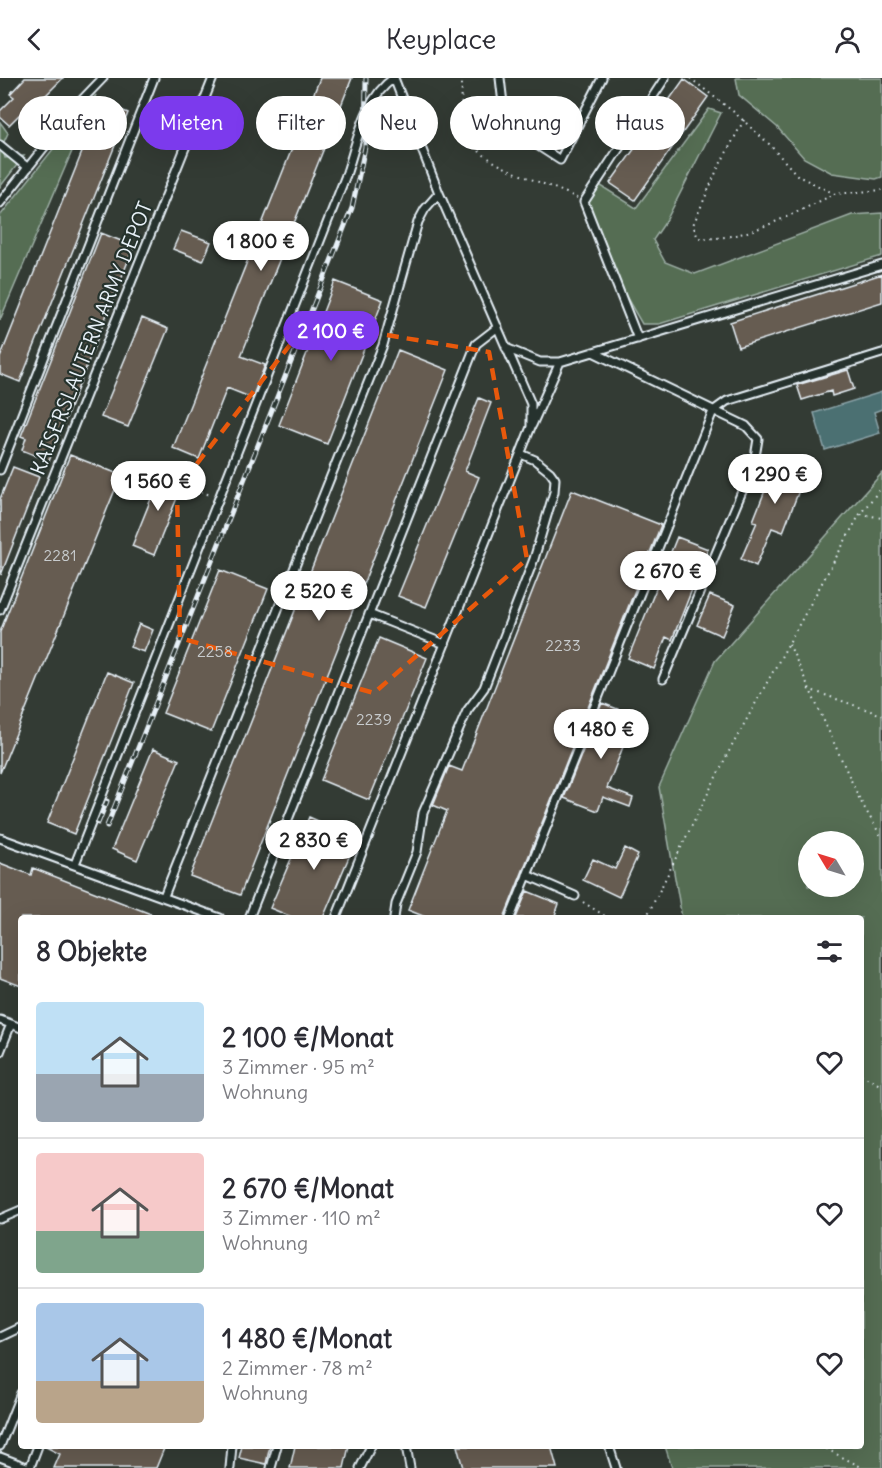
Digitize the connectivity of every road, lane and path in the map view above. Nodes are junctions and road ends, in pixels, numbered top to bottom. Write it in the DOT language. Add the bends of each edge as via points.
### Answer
graph roads {
  1 [pos="103,78"];
  2 [pos="153,78"];
  3 [pos="213,78"];
  4 [pos="394,78"];
  5 [pos="462,78"];
  6 [pos="500,78"];
  7 [pos="602,78"];
  8 [pos="665,78"];
  9 [pos="690,78"];
  10 [pos="744,120"];
  11 [pos="0,145"];
  12 [pos="28,168"];
  13 [pos="882,190"];
  14 [pos="439,193"];
  15 [pos="836,194"];
  16 [pos="584,202"];
  17 [pos="0,203"];
  18 [pos="882,265"];
  19 [pos="498,327"];
  20 [pos="638,339"];
  21 [pos="506,348"];
  22 [pos="593,352"];
  23 [pos="882,353"];
  24 [pos="560,362"];
  25 [pos="713,411"];
  26 [pos="531,427"];
  27 [pos="520,454"];
  28 [pos="0,470"];
  29 [pos="120,478"];
  30 [pos="882,487"];
  31 [pos="219,499"];
  32 [pos="860,514"];
  33 [pos="882,518"];
  34 [pos="0,610"];
  35 [pos="369,614"];
  36 [pos="445,644"];
  37 [pos="789,644"];
  38 [pos="663,678"];
  39 [pos="808,688"];
  40 [pos="882,715"];
  41 [pos="0,838"];
  42 [pos="882,838"];
  43 [pos="75,864"];
  44 [pos="527,875"];
  45 [pos="164,896"];
  46 [pos="575,896"];
  47 [pos="212,915"];
  48 [pos="250,915"];
  49 [pos="337,915"];
  50 [pos="394,915"];
  51 [pos="511,915"];
  52 [pos="604,915"];
  53 [pos="647,915"];
  54 [pos="0,1020"];
  55 [pos="11,1024"];
  56 [pos="18,1027"];
  57 [pos="0,1052"];
  58 [pos="864,1077"];
  59 [pos="882,1086"];
  60 [pos="18,1211"];
  61 [pos="0,1219"];
  62 [pos="18,1328"];
  63 [pos="0,1337"];
  64 [pos="18,1401"];
  65 [pos="0,1446"];
  66 [pos="37,1449"];
  67 [pos="232,1449"];
  68 [pos="276,1449"];
  69 [pos="370,1449"];
  70 [pos="407,1449"];
  71 [pos="610,1449"];
  72 [pos="827,1449"];
  73 [pos="0,1457"];
  74 [pos="30,1468"];
  75 [pos="230,1468"];
  76 [pos="271,1468"];
  77 [pos="360,1468"];
  78 [pos="410,1468"];
  79 [pos="616,1468"];
  80 [pos="863,1468"];
  1 -- 12 [label="lane"];
  2 -- 28 [label="lane, KAISERSLAUTERN ARMY DEPOT"];
  3 -- 34 [label="lane, KAISERSLAUTERN ARMY DEPOT"];
  4 -- 14 [label="lane"];
  4 -- 31 [label="lane" via="373,98"];
  5 -- 16 [label="path" via="465,130 474,145 508,169"];
  6 -- 7 [label="lane" via="506,121 560,160"];
  8 -- 16 [label="lane"];
  9 -- 10 [label="path"];
  10 -- 15 [label="path" via="798,176"];
  10 -- 15 [label="path" via="693,225 698,238 715,239 757,229"];
  11 -- 12 [label="lane"];
  12 -- 17 [label="lane"];
  13 -- 15 [label="path"];
  14 -- 19 [label="lane"];
  14 -- 45 [label="lane" via="418,222 383,345"];
  16 -- 20 [label="lane"];
  18 -- 20 [label="lane"];
  19 -- 21 [label="lane"];
  19 -- 35 [label="lane" via="476,344"];
  20 -- 22 [label="lane"];
  21 -- 24 [label="lane" via="540,362"];
  21 -- 26 [label="lane" via="531,404"];
  22 -- 24 [label="lane"];
  22 -- 25 [label="lane"];
  23 -- 25 [label="lane" via="727,401"];
  24 -- 26 [label="lane"];
  25 -- 38 [label="lane" via="746,426 758,439 754,463"];
  25 -- 44 [label="lane"];
  26 -- 27 [label="lane"];
  27 -- 36 [label="lane"];
  27 -- 50 [label="lane" via="550,472 555,479 554,492 534,559 484,688 467,711 423,813 417,852"];
  29 -- 31 [label="path" via="151,492 163,468 189,477 186,486"];
  30 -- 32 [label="path"];
  31 -- 43 [label="lane"];
  32 -- 33 [label="path"];
  32 -- 37 [label="path"];
  35 -- 36 [label="lane"];
  35 -- 48 [label="lane"];
  36 -- 49 [label="lane"];
  37 -- 39 [label="path"];
  37 -- 53 [label="path" via="727,755"];
  39 -- 40 [label="path"];
  39 -- 42 [label="path"];
  41 -- 43 [label="lane"];
  43 -- 45 [label="lane"];
  44 -- 46 [label="lane"];
  44 -- 51 [label="lane"];
  45 -- 47 [label="lane"];
  46 -- 52 [label="path"];
  54 -- 55 [label="lane"];
  55 -- 56 [label="lane"];
  55 -- 57 [label="lane"];
  58 -- 59 [label="path"];
  60 -- 61 [label="lane"];
  62 -- 63 [label="lane"];
  64 -- 65 [label="lane"];
  66 -- 74 [label="lane"];
  67 -- 75 [label="lane"];
  68 -- 76 [label="lane"];
  69 -- 77 [label="lane"];
  70 -- 78 [label="lane"];
  71 -- 79 [label="lane"];
  72 -- 80 [label="path"];
  73 -- 74 [label="lane"];
}
